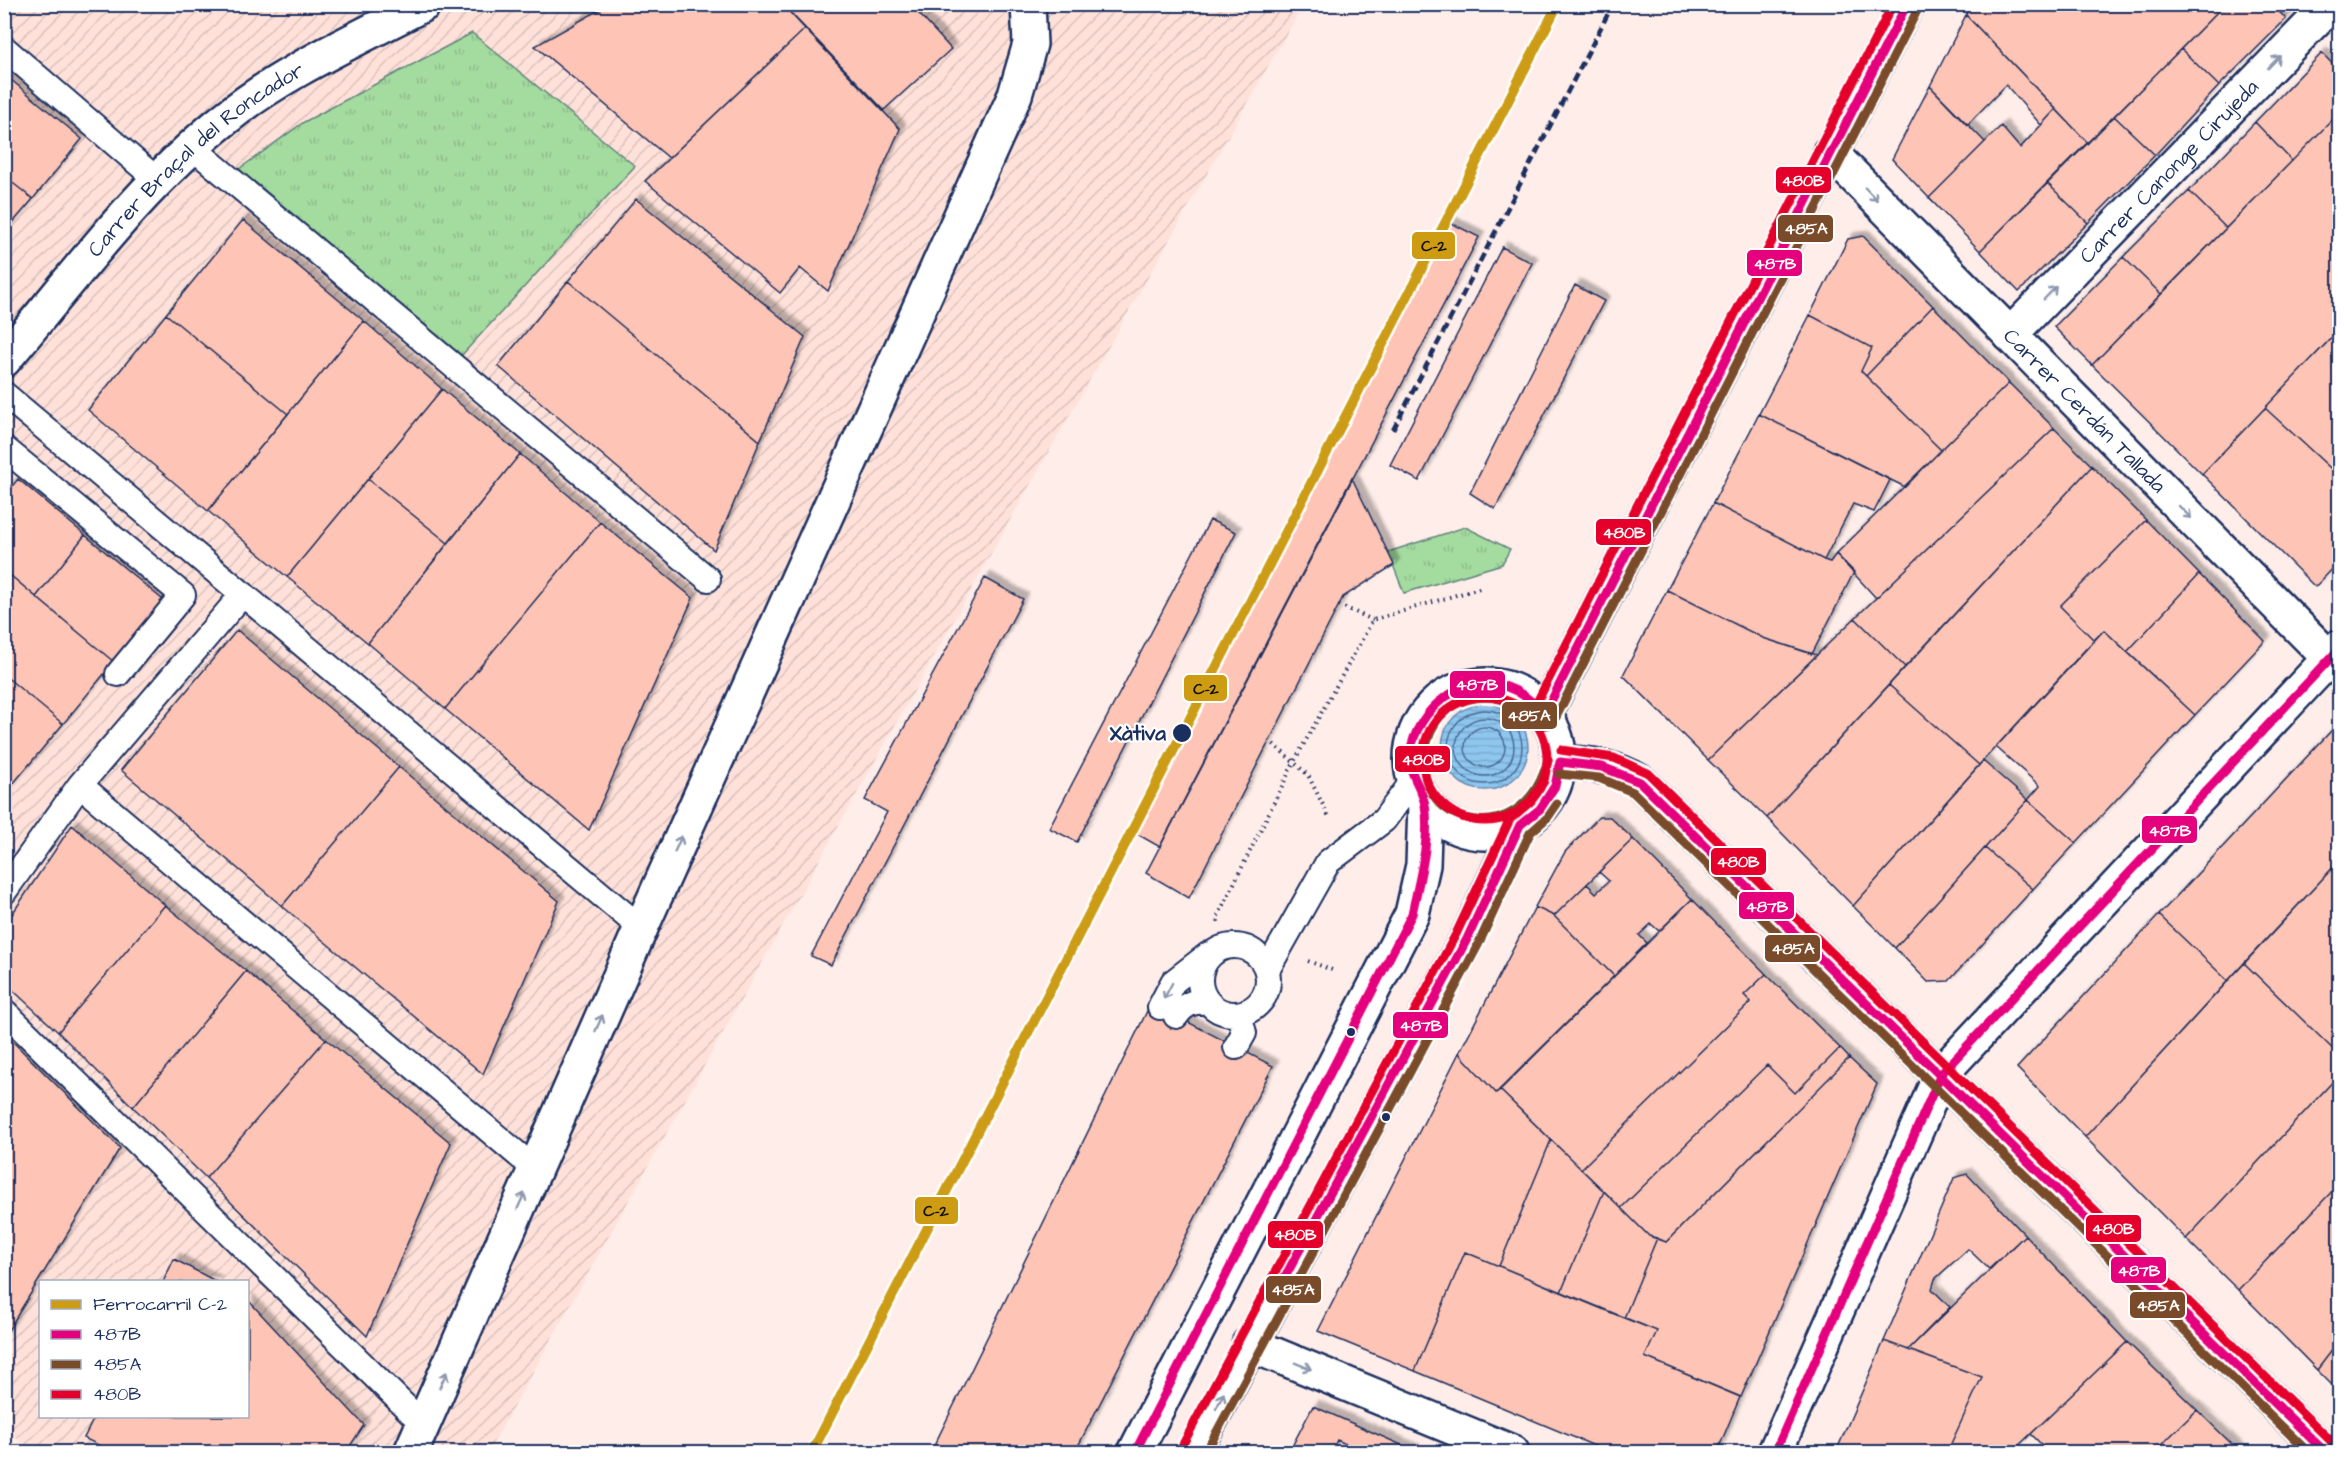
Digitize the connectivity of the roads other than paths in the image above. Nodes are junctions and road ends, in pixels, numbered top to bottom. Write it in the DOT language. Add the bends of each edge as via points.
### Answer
graph roads {
  1 [pos="424,4"];
  2 [pos="1028,4"];
  3 [pos="1907,4"];
  4 [pos="2331,10"];
  5 [pos="4,48"];
  6 [pos="192,147"];
  7 [pos="1830,152"];
  8 [pos="156,179"];
  9 [pos="2010,335"];
  10 [pos="4,360"];
  11 [pos="4,394"];
  12 [pos="4,448"];
  13 [pos="708,579"];
  14 [pos="243,594"];
  15 [pos="2336,658"];
  16 [pos="118,674"];
  17 [pos="1545,713"];
  18 [pos="1560,762"];
  19 [pos="80,785"];
  20 [pos="1419,793"];
  21 [pos="1520,825"];
  22 [pos="4,892"];
  23 [pos="641,928"];
  24 [pos="1285,935"];
  25 [pos="1216,940"];
  26 [pos="1245,947"];
  27 [pos="1268,970"];
  28 [pos="1207,1002"];
  29 [pos="4,1011"];
  30 [pos="1239,1014"];
  31 [pos="1236,1047"];
  32 [pos="1941,1074"];
  33 [pos="535,1169"];
  34 [pos="1249,1344"];
  35 [pos="417,1438"];
  36 [pos="1135,1452"];
  37 [pos="1193,1452"];
  38 [pos="1512,1452"];
  39 [pos="1775,1452"];
  40 [pos="2325,1452"];
  1 -- 6 [label="street, Carrer Braçal del Roncador" via="271,87"];
  23 -- 2 [label="street, one-way" via="1015,95 1030,44"];
  3 -- 7 [label="street"];
  9 -- 4 [label="street, Carrer Canonge Cirujeda, one-way"];
  5 -- 8 [label="lane"];
  6 -- 8 [label="street, Carrer Braçal del Roncador"];
  6 -- 13 [label="lane"];
  7 -- 9 [label="street, Carrer Cerdán Tallada, one-way"];
  7 -- 17 [label="street"];
  8 -- 10 [label="street, Carrer Braçal del Roncador"];
  9 -- 15 [label="street, Carrer Cerdán Tallada, one-way"];
  11 -- 14 [label="lane"];
  12 -- 16 [label="lane" via="183,596"];
  14 -- 19 [label="lane"];
  14 -- 23 [label="lane"];
  15 -- 32 [label="street"];
  17 -- 18 [label="street" via="1556,736"];
  17 -- 20 [label="street" via="1525,696 1503,686 1477,684 1452,691 1431,706 1416,728 1410,756"];
  18 -- 21 [label="street" via="1554,786 1540,809"];
  18 -- 32 [label="street" via="1605,766 1621,770 1640,782"];
  19 -- 22 [label="lane"];
  19 -- 33 [label="lane"];
  20 -- 21 [label="street" via="1444,822 1468,832 1495,833"];
  20 -- 24 [label="lane" via="1328,862"];
  20 -- 36 [label="street" via="1423,865 1412,914"];
  21 -- 34 [label="street" via="1467,939"];
  33 -- 23 [label="street, one-way"];
  24 -- 26 [label="lane"];
  24 -- 27 [label="lane"];
  25 -- 26 [label="lane" via="1225,946"];
  25 -- 28 [label="lane" via="1199,980"];
  25 -- 28 [label="lane, one-way" via="1173,982 1168,1012 1197,1001"];
  26 -- 27 [label="lane" via="1255,952"];
  27 -- 30 [label="lane" via="1269,982 1260,1003"];
  28 -- 30 [label="lane" via="1227,1014"];
  29 -- 35 [label="lane"];
  30 -- 31 [label="lane" via="1244,1033"];
  32 -- 39 [label="street"];
  32 -- 40 [label="street"];
  35 -- 33 [label="street, one-way"];
  37 -- 34 [label="street, one-way"];
  34 -- 38 [label="street, one-way"];
}
